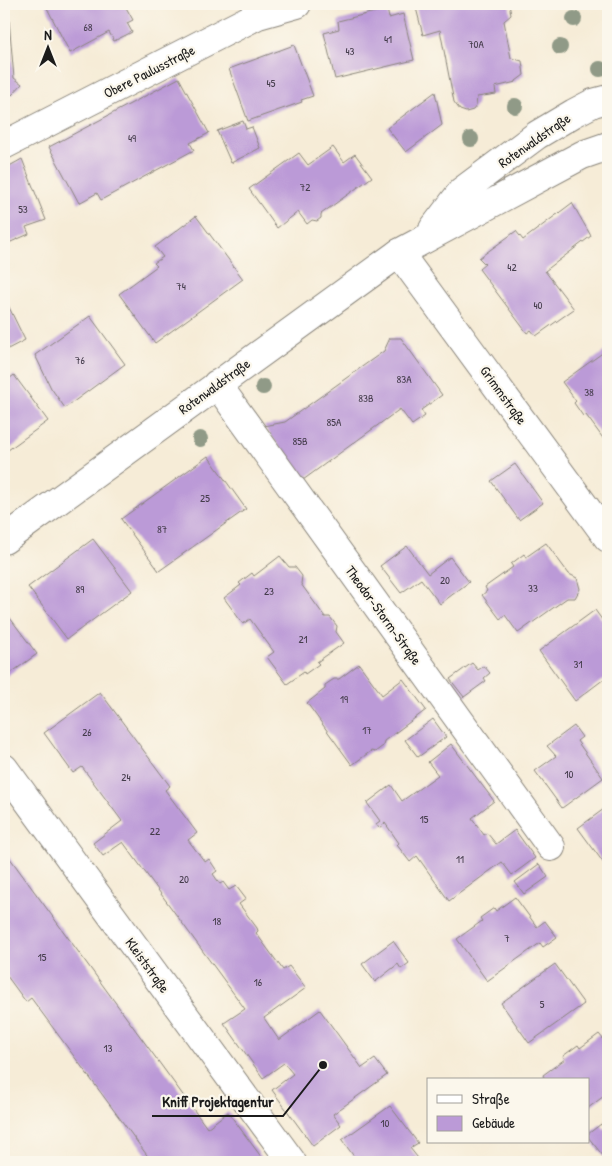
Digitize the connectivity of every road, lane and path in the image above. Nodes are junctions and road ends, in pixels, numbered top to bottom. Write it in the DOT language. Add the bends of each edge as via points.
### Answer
graph roads {
  1 [pos="297,4"];
  2 [pos="608,99"];
  3 [pos="4,146"];
  4 [pos="608,146"];
  5 [pos="427,236"];
  6 [pos="399,253"];
  7 [pos="217,384"];
  8 [pos="608,538"];
  9 [pos="4,540"];
  10 [pos="4,768"];
  11 [pos="551,847"];
  12 [pos="292,1162"];
  1 -- 3 [label="street, Obere Paulusstraße" via="258,15"];
  2 -- 5 [label="street, Rotenwaldstraße" via="593,103 537,135 462,192"];
  4 -- 5 [label="street, Rotenwaldstraße" via="582,155"];
  5 -- 6 [label="street, Rotenwaldstraße"];
  6 -- 7 [label="street, Rotenwaldstraße"];
  6 -- 8 [label="street, Grimmstraße"];
  7 -- 9 [label="street, Rotenwaldstraße"];
  7 -- 11 [label="street, Theodor-Storm-Straße"];
  10 -- 12 [label="street, Kleiststraße"];
}
